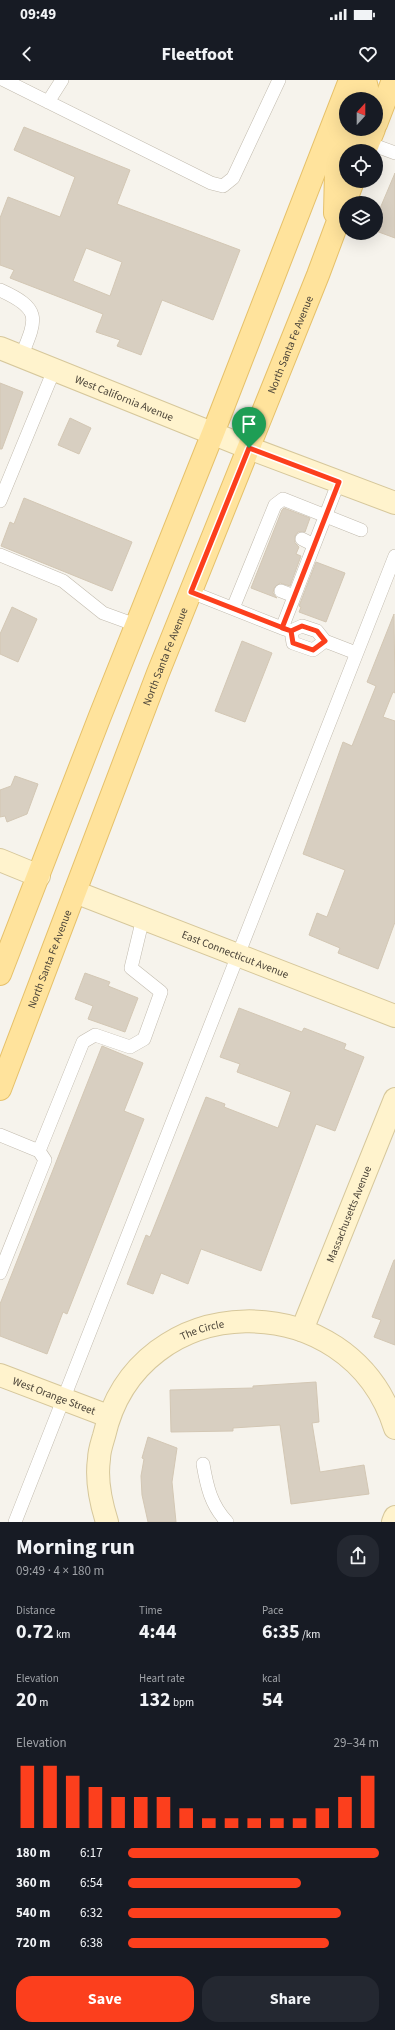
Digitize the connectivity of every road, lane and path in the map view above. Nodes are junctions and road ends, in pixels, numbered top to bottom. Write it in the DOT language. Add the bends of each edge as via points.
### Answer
graph roads {
  1 [pos="4,80"];
  2 [pos="62,80"];
  3 [pos="279,80"];
  4 [pos="350,80"];
  5 [pos="365,80"];
  6 [pos="393,80"];
  7 [pos="365,92"];
  8 [pos="48,102"];
  9 [pos="349,136"];
  10 [pos="371,137"];
  11 [pos="395,153"];
  12 [pos="350,188"];
  13 [pos="335,230"];
  14 [pos="0,290"];
  15 [pos="0,348"];
  16 [pos="21,357"];
  17 [pos="54,370"];
  18 [pos="213,433"];
  19 [pos="249,448"];
  20 [pos="339,482"];
  21 [pos="0,501"];
  22 [pos="395,503"];
  23 [pos="325,516"];
  24 [pos="361,530"];
  25 [pos="302,539"];
  26 [pos="314,545"];
  27 [pos="0,555"];
  28 [pos="395,556"];
  29 [pos="281,591"];
  30 [pos="191,592"];
  31 [pos="294,596"];
  32 [pos="233,608"];
  33 [pos="136,626"];
  34 [pos="287,629"];
  35 [pos="325,641"];
  36 [pos="356,653"];
  37 [pos="0,860"];
  38 [pos="39,876"];
  39 [pos="75,892"];
  40 [pos="143,918"];
  41 [pos="238,954"];
  42 [pos="0,974"];
  43 [pos="395,1016"];
  44 [pos="0,1089"];
  45 [pos="395,1099"];
  46 [pos="0,1135"];
  47 [pos="39,1151"];
  48 [pos="0,1273"];
  49 [pos="302,1330"];
  50 [pos="0,1375"];
  51 [pos="62,1399"];
  52 [pos="108,1416"];
  53 [pos="395,1428"];
  54 [pos="203,1464"];
  55 [pos="104,1516"];
  56 [pos="395,1517"];
  57 [pos="15,1522"];
  58 [pos="227,1522"];
  59 [pos="394,1522"];
  1 -- 8 [label="lane"];
  2 -- 8 [label="lane"];
  3 -- 8 [label="lane" via="234,178 223,186 211,183"];
  4 -- 18 [label="main road"];
  5 -- 7 [label="main road"];
  6 -- 10 [label="main road"];
  9 -- 13 [label="main road" via="336,172"];
  10 -- 11 [label="lane"];
  12 -- 13 [label="main road, North Santa Fe Avenue"];
  13 -- 19 [label="main road, North Santa Fe Avenue"];
  14 -- 16 [label="lane" via="18,298 31,310 34,318"];
  15 -- 16 [label="street, West California Avenue"];
  16 -- 17 [label="street, West California Avenue"];
  17 -- 18 [label="street, West California Avenue"];
  17 -- 21 [label="lane"];
  18 -- 19 [label="street, West California Avenue"];
  18 -- 33 [label="main road"];
  19 -- 20 [label="street, West California Avenue"];
  19 -- 30 [label="main road, North Santa Fe Avenue"];
  20 -- 22 [label="street, West California Avenue"];
  20 -- 23 [label="lane"];
  23 -- 24 [label="lane"];
  23 -- 26 [label="lane"];
  23 -- 32 [label="lane" via="284,499 275,505 270,527 249,579"];
  25 -- 26 [label="lane"];
  26 -- 31 [label="lane" via="297,570"];
  27 -- 33 [label="lane" via="63,581 103,613"];
  28 -- 36 [label="lane"];
  29 -- 31 [label="lane"];
  30 -- 32 [label="lane"];
  30 -- 39 [label="main road, North Santa Fe Avenue"];
  31 -- 34 [label="lane"];
  32 -- 34 [label="lane"];
  33 -- 38 [label="main road"];
  34 -- 35 [label="lane" via="302,626 317,631"];
  34 -- 35 [label="lane" via="293,643 313,650"];
  35 -- 36 [label="lane"];
  36 -- 41 [label="lane"];
  37 -- 38 [label="street"];
  38 -- 42 [label="main road"];
  39 -- 40 [label="street, East Connecticut Avenue"];
  39 -- 44 [label="main road, North Santa Fe Avenue"];
  40 -- 41 [label="street, East Connecticut Avenue"];
  40 -- 47 [label="lane" via="131,968 161,992 144,1039 130,1047 95,1035 83,1042"];
  41 -- 43 [label="street, East Connecticut Avenue"];
  41 -- 51 [label="lane" via="107,1291"];
  45 -- 49 [label="street, Massachusetts Avenue"];
  46 -- 47 [label="lane"];
  47 -- 48 [label="lane" via="45,1160"];
  49 -- 52 [label="street, The Circle" via="277,1323 232,1322 200,1329 176,1339 154,1354 135,1372"];
  49 -- 53 [label="street, The Circle" via="330,1343 355,1362 375,1385 390,1412"];
  50 -- 51 [label="street, West Orange Street"];
  51 -- 52 [label="street, West Orange Street"];
  51 -- 57 [label="lane"];
  52 -- 55 [label="street, The Circle" via="98,1460"];
  54 -- 58 [label="lane" via="209,1496"];
  56 -- 59 [label="street"];
}
